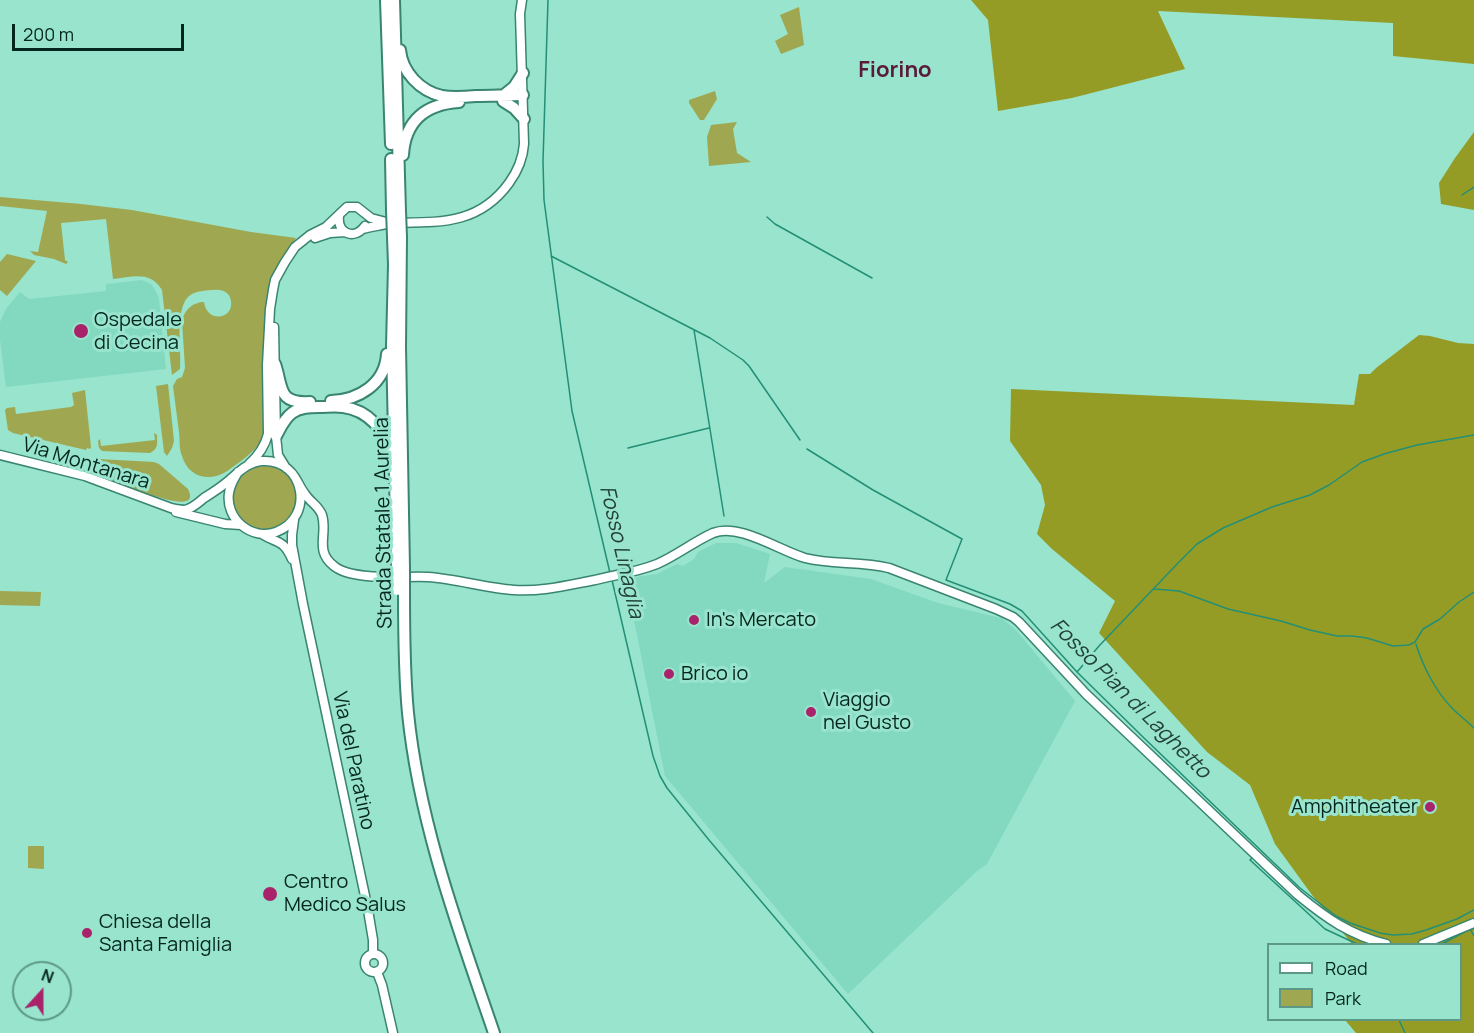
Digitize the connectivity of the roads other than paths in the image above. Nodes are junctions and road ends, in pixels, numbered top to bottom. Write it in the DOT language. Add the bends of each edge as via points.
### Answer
graph roads {
  1 [pos="386,0"];
  2 [pos="394,0"];
  3 [pos="522,0"];
  4 [pos="394,24"];
  5 [pos="523,73"];
  6 [pos="503,98"];
  7 [pos="523,98"];
  8 [pos="524,118"];
  9 [pos="399,166"];
  10 [pos="396,211"];
  11 [pos="365,214"];
  12 [pos="339,216"];
  13 [pos="391,223"];
  14 [pos="363,229"];
  15 [pos="345,232"];
  16 [pos="397,237"];
  17 [pos="392,346"];
  18 [pos="275,364"];
  19 [pos="276,436"];
  20 [pos="0,455"];
  21 [pos="248,465"];
  22 [pos="286,468"];
  23 [pos="238,472"];
  24 [pos="296,478"];
  25 [pos="394,483"];
  26 [pos="163,505"];
  27 [pos="300,509"];
  28 [pos="320,512"];
  29 [pos="294,519"];
  30 [pos="241,525"];
  31 [pos="261,534"];
  32 [pos="401,568"];
  33 [pos="298,576"];
  34 [pos="401,590"];
  35 [pos="1474,923"];
  36 [pos="1380,943"];
  37 [pos="1428,943"];
  38 [pos="373,954"];
  39 [pos="377,972"];
  40 [pos="393,1033"];
  41 [pos="486,1033"];
  42 [pos="494,1033"];
  1 -- 10 [label="highway, Strada Statale 1 Aurelia"];
  2 -- 4 [label="highway, Strada Statale 1 Aurelia"];
  3 -- 5 [label="main road"];
  4 -- 6 [label="highway" via="399,30 405,69 427,90 449,97"];
  4 -- 9 [label="highway, Strada Statale 1 Aurelia"];
  5 -- 6 [label="highway"];
  5 -- 7 [label="main road"];
  6 -- 7 [label="highway"];
  6 -- 8 [label="highway"];
  6 -- 9 [label="highway" via="439,105 426,111 408,131"];
  7 -- 8 [label="main road"];
  8 -- 13 [label="main road" via="519,164 491,202 457,219"];
  9 -- 10 [label="highway, Strada Statale 1 Aurelia"];
  10 -- 16 [label="highway, Strada Statale 1 Aurelia, bridge"];
  11 -- 12 [label="main road" via="351,206"];
  11 -- 13 [label="main road"];
  11 -- 14 [label="main road"];
  12 -- 15 [label="main road"];
  12 -- 21 [label="main road" via="295,247 275,280 267,365 268,434"];
  13 -- 14 [label="main road"];
  14 -- 15 [label="main road" via="354,234"];
  15 -- 18 [label="main road" via="314,239 296,254 283,273 275,300"];
  16 -- 17 [label="highway, Strada Statale 1 Aurelia"];
  16 -- 32 [label="highway, Strada Statale 1 Aurelia"];
  17 -- 18 [label="highway" via="374,384 345,400 292,400 282,390"];
  17 -- 25 [label="highway, Strada Statale 1 Aurelia"];
  18 -- 19 [label="main road"];
  19 -- 22 [label="main road" via="278,455"];
  19 -- 25 [label="highway" via="285,420 298,410 355,410 375,423 385,437 389,475"];
  20 -- 26 [label="main road, Via Montanara" via="85,477"];
  21 -- 22 [label="main road" via="274,462"];
  21 -- 23 [label="main road"];
  22 -- 24 [label="main road"];
  23 -- 26 [label="main road" via="194,507 183,510"];
  23 -- 30 [label="main road" via="228,495"];
  24 -- 27 [label="main road"];
  24 -- 28 [label="main road"];
  25 -- 32 [label="highway, Strada Statale 1 Aurelia"];
  26 -- 30 [label="main road" via="186,515"];
  27 -- 28 [label="main road" via="308,507"];
  27 -- 29 [label="main road"];
  28 -- 36 [label="main road" via="324,554 334,567 365,576 440,578 491,588 547,589 656,564 713,533 732,530 805,557 889,568 1005,613 1019,621 1086,694 1298,895 1344,929"];
  29 -- 31 [label="main road" via="274,533"];
  29 -- 33 [label="main road" via="292,535"];
  30 -- 31 [label="main road"];
  31 -- 33 [label="main road" via="287,549"];
  32 -- 34 [label="highway, Strada Statale 1 Aurelia, bridge"];
  33 -- 38 [label="main road, Via del Paratino" via="368,910"];
  34 -- 41 [label="highway, Strada Statale 1 Aurelia" via="397,656 407,759 440,897"];
  34 -- 42 [label="highway, Strada Statale 1 Aurelia" via="408,713 423,804 446,893"];
  35 -- 37 [label="main road"];
  38 -- 39 [label="main road" via="383,961"];
  38 -- 39 [label="main road" via="367,958 365,967"];
  39 -- 40 [label="main road"];
}
